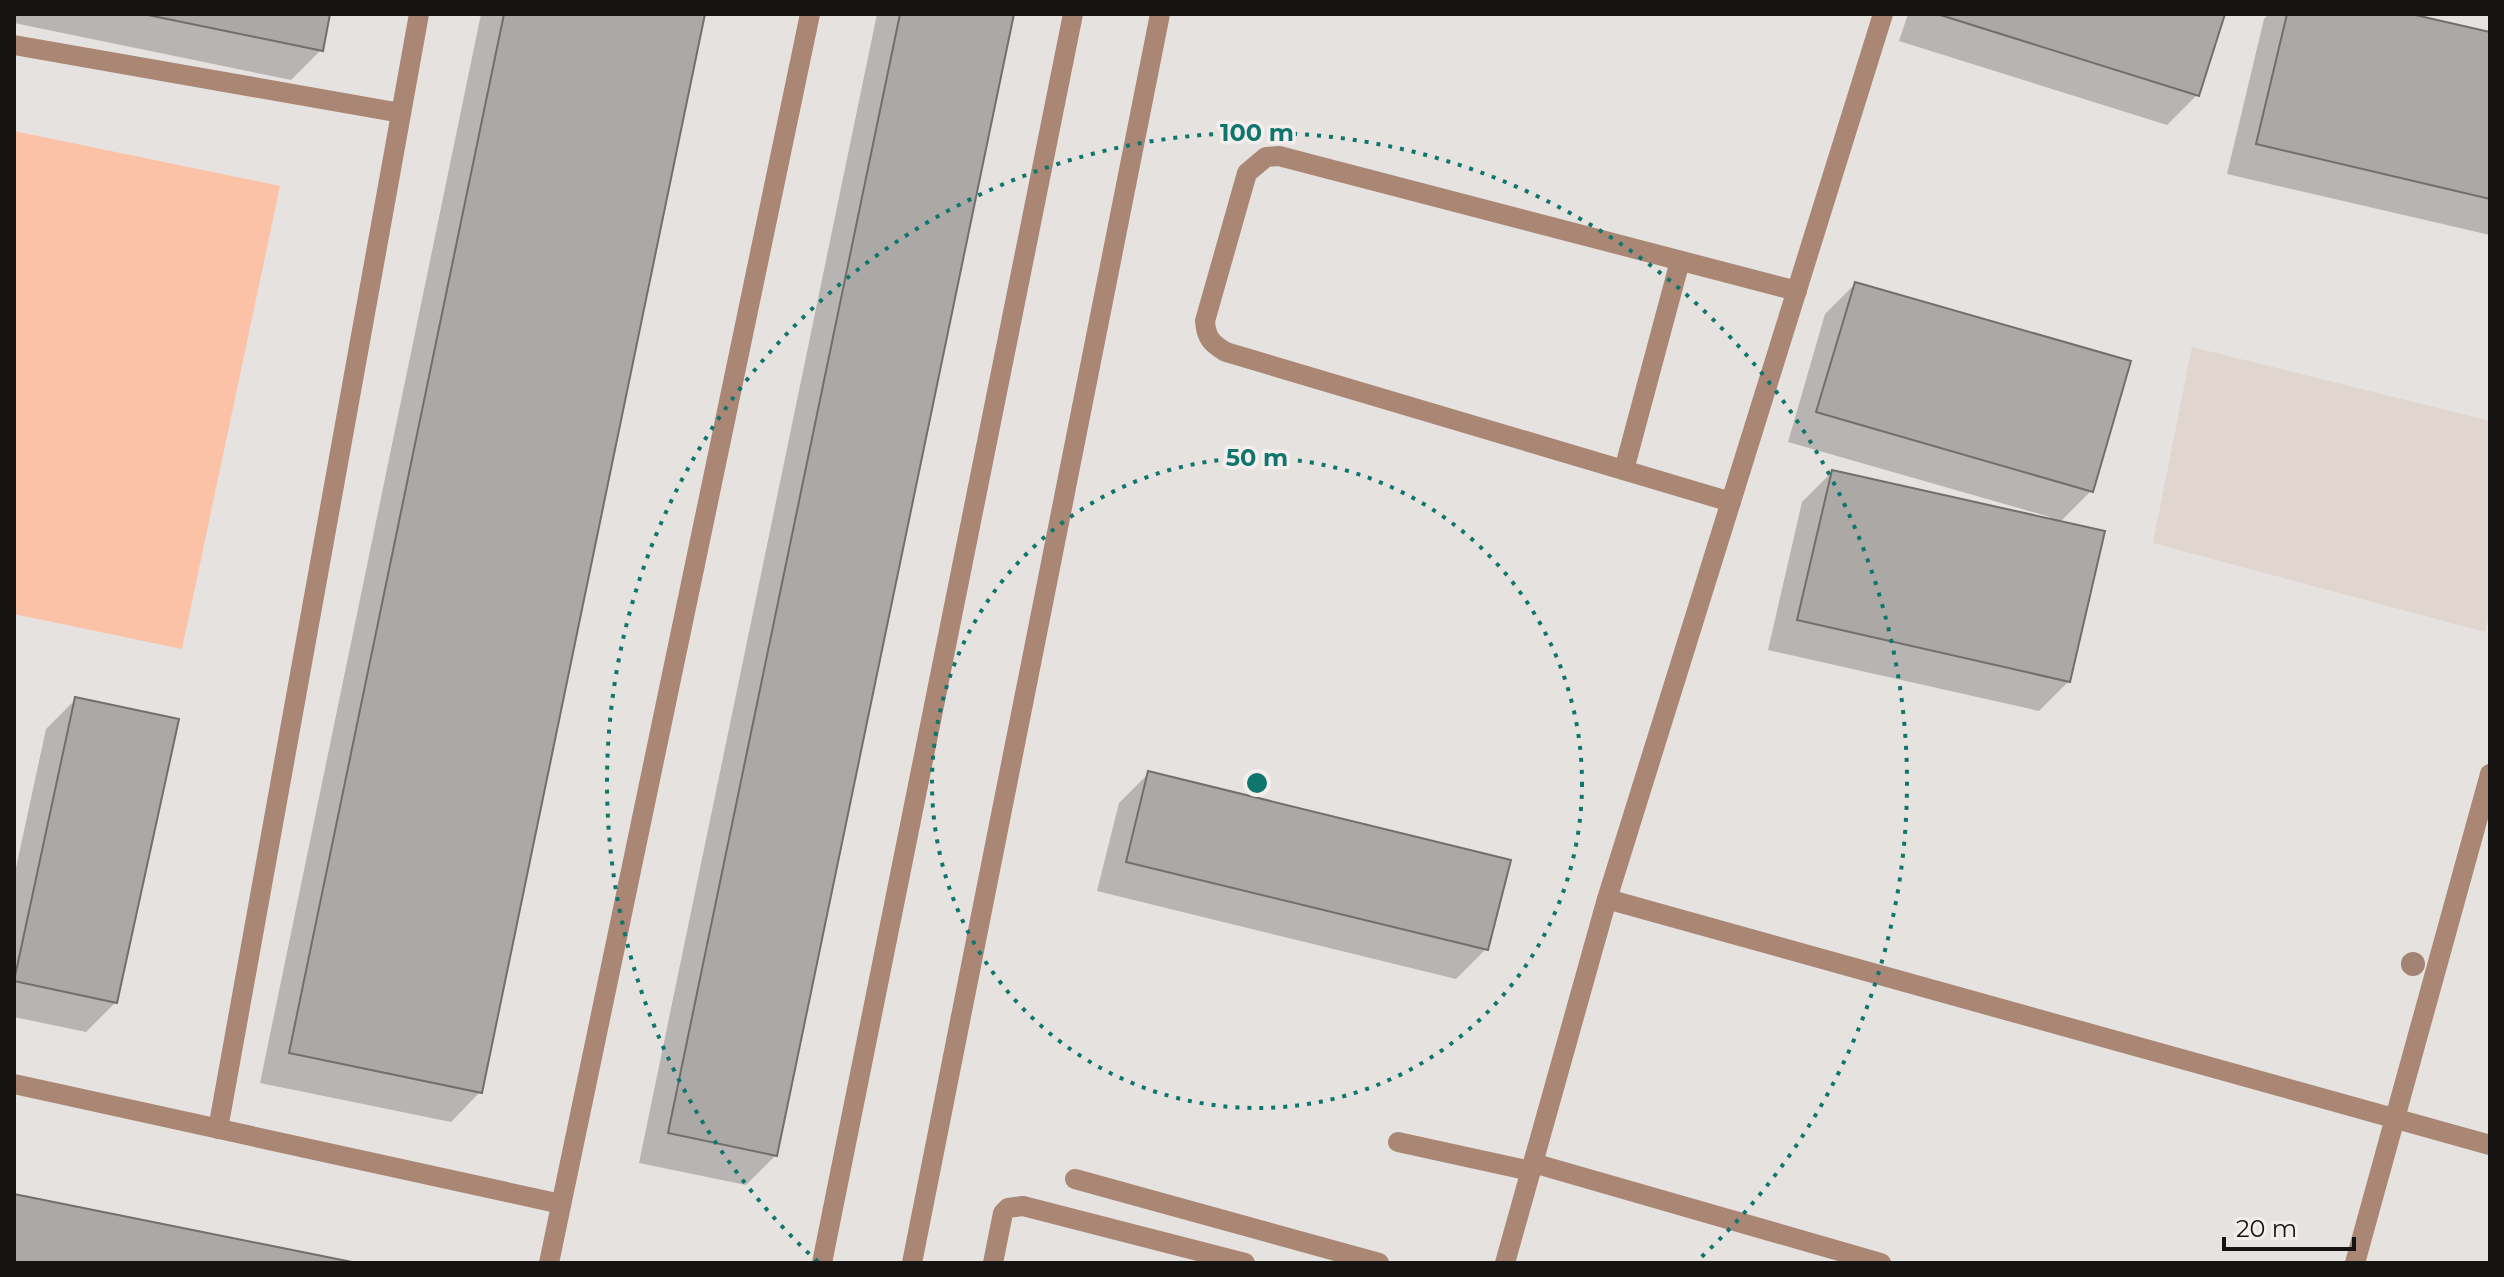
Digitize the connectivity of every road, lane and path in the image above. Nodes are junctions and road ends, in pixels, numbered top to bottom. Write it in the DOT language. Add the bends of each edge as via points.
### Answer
graph roads {
  1 [pos="419,14"];
  2 [pos="810,14"];
  3 [pos="1073,14"];
  4 [pos="1160,14"];
  5 [pos="1883,14"];
  6 [pos="14,45"];
  7 [pos="401,113"];
  8 [pos="1680,261"];
  9 [pos="1797,291"];
  10 [pos="1624,470"];
  11 [pos="1731,502"];
  12 [pos="2490,774"];
  13 [pos="1607,899"];
  14 [pos="14,1084"];
  15 [pos="2394,1120"];
  16 [pos="218,1129"];
  17 [pos="1398,1142"];
  18 [pos="2490,1145"];
  19 [pos="1532,1167"];
  20 [pos="1075,1179"];
  21 [pos="561,1204"];
  22 [pos="549,1263"];
  23 [pos="822,1263"];
  24 [pos="912,1263"];
  25 [pos="993,1263"];
  26 [pos="1245,1263"];
  27 [pos="1379,1263"];
  28 [pos="1505,1263"];
  29 [pos="1881,1263"];
  30 [pos="2355,1263"];
  1 -- 7 [label="street"];
  2 -- 21 [label="street"];
  3 -- 23 [label="street"];
  4 -- 24 [label="street"];
  5 -- 9 [label="street"];
  6 -- 7 [label="street"];
  7 -- 16 [label="street"];
  8 -- 9 [label="street"];
  8 -- 10 [label="street"];
  8 -- 10 [label="street" via="1279,156 1266,157 1247,173 1205,321 1212,344 1226,352"];
  9 -- 11 [label="street"];
  10 -- 11 [label="street"];
  11 -- 13 [label="street"];
  12 -- 15 [label="street"];
  13 -- 15 [label="street"];
  13 -- 19 [label="street"];
  14 -- 16 [label="street"];
  15 -- 18 [label="street"];
  15 -- 30 [label="street"];
  16 -- 21 [label="street"];
  17 -- 19 [label="street"];
  19 -- 28 [label="street"];
  19 -- 29 [label="street"];
  20 -- 27 [label="street"];
  21 -- 22 [label="street"];
  25 -- 26 [label="street" via="1003,1213 1023,1206"];
}
